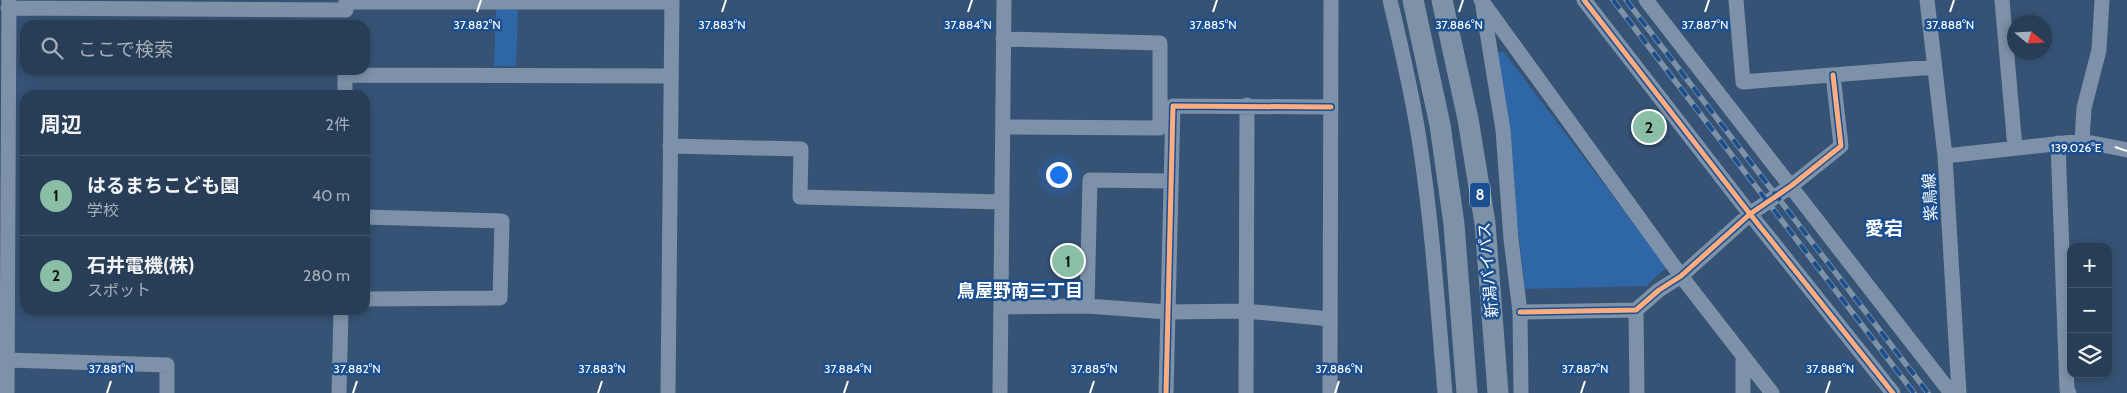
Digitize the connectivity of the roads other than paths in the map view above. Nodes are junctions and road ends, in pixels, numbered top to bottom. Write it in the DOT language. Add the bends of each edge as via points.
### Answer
graph roads {
  1 [pos="1004,0"];
  2 [pos="1331,0"];
  3 [pos="1390,0"];
  4 [pos="1412,0"];
  5 [pos="1442,0"];
  6 [pos="1584,0"];
  7 [pos="1646,0"];
  8 [pos="1736,0"];
  9 [pos="1927,0"];
  10 [pos="2002,0"];
  11 [pos="2102,0"];
  12 [pos="672,1"];
  13 [pos="1482,2"];
  14 [pos="8,4"];
  15 [pos="346,4"];
  16 [pos="346,20"];
  17 [pos="1003,39"];
  18 [pos="1934,67"];
  19 [pos="370,72"];
  20 [pos="345,75"];
  21 [pos="1833,75"];
  22 [pos="671,76"];
  23 [pos="345,90"];
  24 [pos="1248,105"];
  25 [pos="1331,107"];
  26 [pos="1003,127"];
  27 [pos="2082,141"];
  28 [pos="2058,143"];
  29 [pos="670,146"];
  30 [pos="2015,148"];
  31 [pos="2127,150"];
  32 [pos="1946,156"];
  33 [pos="1170,181"];
  34 [pos="1791,186"];
  35 [pos="1002,202"];
  36 [pos="1750,214"];
  37 [pos="370,217"];
  38 [pos="1682,276"];
  39 [pos="370,299"];
  40 [pos="1087,306"];
  41 [pos="1001,307"];
  42 [pos="1636,310"];
  43 [pos="1246,311"];
  44 [pos="1168,312"];
  45 [pos="1520,312"];
  46 [pos="340,315"];
  47 [pos="1330,319"];
  48 [pos="1743,356"];
  49 [pos="7,360"];
  50 [pos="2066,392"];
  51 [pos="7,393"];
  52 [pos="167,393"];
  53 [pos="339,393"];
  54 [pos="668,393"];
  55 [pos="1000,393"];
  56 [pos="1166,393"];
  57 [pos="1246,393"];
  58 [pos="1330,393"];
  59 [pos="1445,393"];
  60 [pos="1467,393"];
  61 [pos="1498,393"];
  62 [pos="1520,393"];
  63 [pos="1637,393"];
  64 [pos="1743,393"];
  65 [pos="1772,393"];
  66 [pos="1893,393"];
  67 [pos="1951,393"];
  68 [pos="1959,393"];
  1 -- 17 [label="street"];
  2 -- 25 [label="street"];
  3 -- 59 [label="street" via="1422,152"];
  4 -- 60 [label="highway, 新潟バイパス / 8" via="1440,124 1454,224"];
  5 -- 61 [label="highway, 新潟バイパス / 8" via="1468,120 1485,223"];
  6 -- 36 [label="street"];
  7 -- 34 [label="street"];
  8 -- 21 [label="street" via="1743,82"];
  9 -- 18 [label="street, 紫鳥線"];
  10 -- 30 [label="street"];
  11 -- 27 [label="street" via="2099,50 2084,108"];
  12 -- 15 [label="street"];
  12 -- 22 [label="street"];
  13 -- 38 [label="street"];
  13 -- 45 [label="street" via="1503,130"];
  14 -- 15 [label="street"];
  14 -- 49 [label="street"];
  15 -- 16 [label="street"];
  17 -- 26 [label="street"];
  17 -- 26 [label="street" via="1160,43 1160,128"];
  18 -- 21 [label="street"];
  18 -- 32 [label="street, 紫鳥線"];
  19 -- 22 [label="street"];
  20 -- 23 [label="street"];
  21 -- 34 [label="street" via="1841,146"];
  22 -- 29 [label="street"];
  24 -- 25 [label="street"];
  24 -- 33 [label="street" via="1172,106"];
  24 -- 43 [label="street"];
  25 -- 47 [label="street"];
  26 -- 35 [label="street"];
  27 -- 28 [label="street"];
  27 -- 31 [label="street"];
  28 -- 30 [label="street"];
  28 -- 50 [label="street"];
  29 -- 35 [label="street" via="801,149 800,197"];
  29 -- 54 [label="street"];
  30 -- 32 [label="street"];
  32 -- 68 [label="street, 紫鳥線"];
  33 -- 40 [label="street" via="1090,180"];
  33 -- 44 [label="street"];
  34 -- 36 [label="street"];
  34 -- 67 [label="street"];
  35 -- 41 [label="street"];
  36 -- 38 [label="street"];
  36 -- 66 [label="street"];
  37 -- 39 [label="street" via="502,221 500,298"];
  38 -- 42 [label="street"];
  38 -- 48 [label="street"];
  40 -- 41 [label="street"];
  40 -- 44 [label="street"];
  41 -- 55 [label="street"];
  42 -- 45 [label="street"];
  42 -- 63 [label="street"];
  43 -- 44 [label="street"];
  43 -- 47 [label="street"];
  43 -- 57 [label="street"];
  44 -- 56 [label="street"];
  45 -- 62 [label="street"];
  46 -- 53 [label="street"];
  47 -- 58 [label="street"];
  48 -- 64 [label="street"];
  48 -- 65 [label="street"];
  49 -- 51 [label="street"];
  49 -- 52 [label="street" via="167,365"];
}
